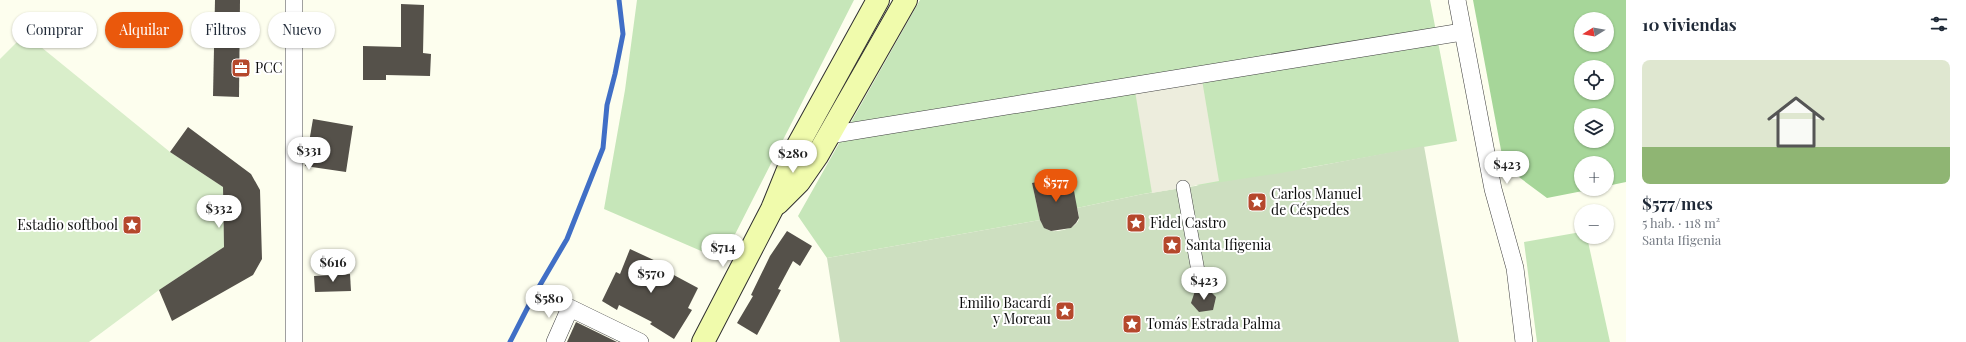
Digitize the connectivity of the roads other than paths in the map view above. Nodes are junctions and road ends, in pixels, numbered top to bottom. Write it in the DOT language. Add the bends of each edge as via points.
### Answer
graph roads {
  1 [pos="294,0"];
  2 [pos="878,0"];
  3 [pos="906,0"];
  4 [pos="1457,0"];
  5 [pos="1462,32"];
  6 [pos="829,135"];
  7 [pos="798,145"];
  8 [pos="817,156"];
  9 [pos="1183,187"];
  10 [pos="772,209"];
  11 [pos="1198,271"];
  12 [pos="294,342"];
  13 [pos="555,342"];
  14 [pos="640,342"];
  15 [pos="703,342"];
  16 [pos="1524,342"];
  1 -- 12 [label="street"];
  2 -- 7 [label="main road"];
  3 -- 6 [label="main road"];
  4 -- 5 [label="street"];
  5 -- 6 [label="street"];
  5 -- 16 [label="street" via="1493,189 1515,268"];
  6 -- 8 [label="main road"];
  7 -- 8 [label="main road" via="798,156 802,160"];
  7 -- 10 [label="main road"];
  8 -- 10 [label="main road" via="799,182"];
  9 -- 11 [label="street"];
  10 -- 15 [label="main road"];
  13 -- 14 [label="street" via="570,308"];
}
